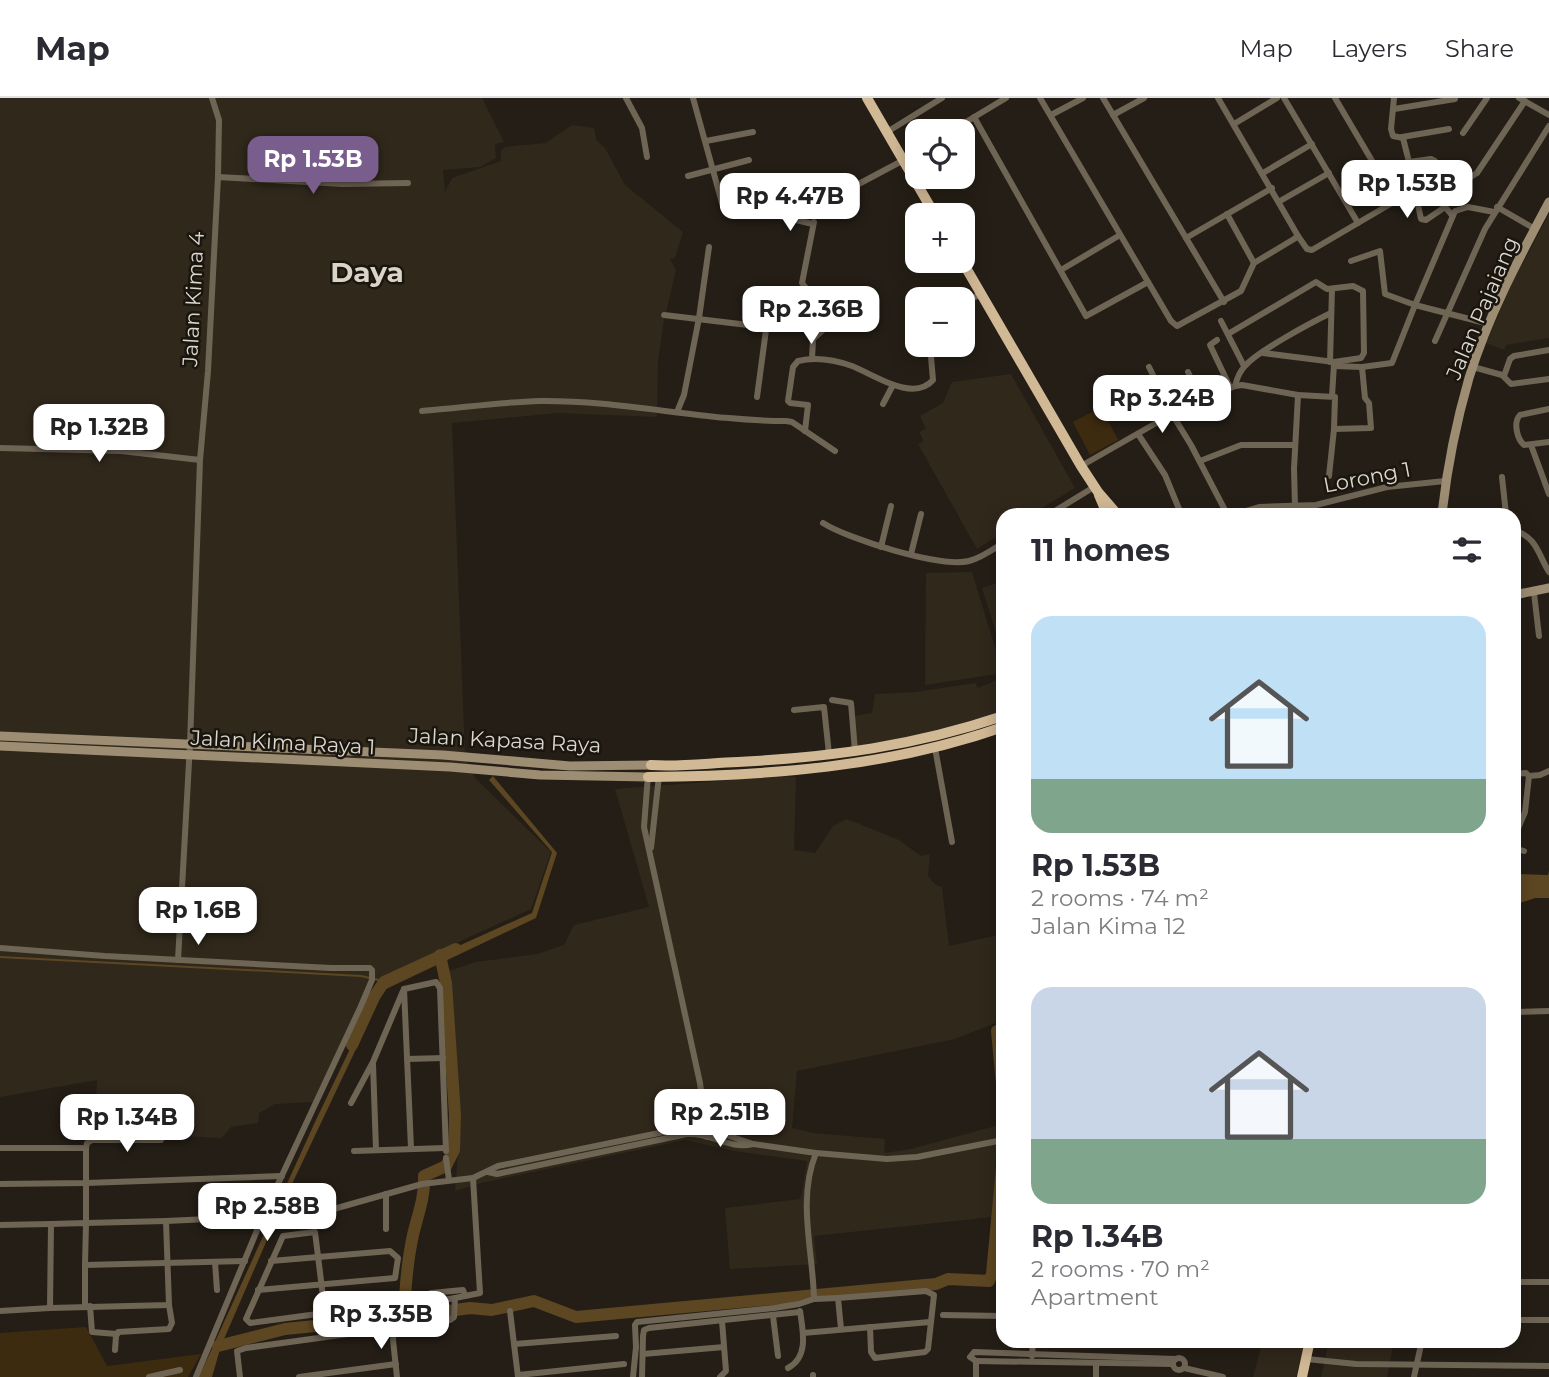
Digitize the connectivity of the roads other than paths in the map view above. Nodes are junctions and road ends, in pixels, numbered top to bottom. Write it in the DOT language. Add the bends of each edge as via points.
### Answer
graph roads {
  1 [pos="212,98"];
  2 [pos="626,98"];
  3 [pos="693,98"];
  4 [pos="867,98"];
  5 [pos="942,98"];
  6 [pos="1006,98"];
  7 [pos="1040,98"];
  8 [pos="1083,98"];
  9 [pos="1103,98"];
  10 [pos="1144,98"];
  11 [pos="1219,98"];
  12 [pos="1277,98"];
  13 [pos="1284,98"];
  14 [pos="1335,98"];
  15 [pos="1394,98"];
  16 [pos="1486,98"];
  17 [pos="1455,99"];
  18 [pos="1522,99"];
  19 [pos="1394,109"];
  20 [pos="1051,115"];
  21 [pos="1113,115"];
  22 [pos="1549,116"];
  23 [pos="974,117"];
  24 [pos="971,119"];
  25 [pos="1234,124"];
  26 [pos="1549,126"];
  27 [pos="1449,129"];
  28 [pos="754,132"];
  29 [pos="887,132"];
  30 [pos="1463,133"];
  31 [pos="1402,137"];
  32 [pos="706,141"];
  33 [pos="1312,144"];
  34 [pos="646,157"];
  35 [pos="750,160"];
  36 [pos="903,162"];
  37 [pos="1409,162"];
  38 [pos="712,171"];
  39 [pos="1263,173"];
  40 [pos="1329,173"];
  41 [pos="688,176"];
  42 [pos="218,177"];
  43 [pos="408,183"];
  44 [pos="1441,185"];
  45 [pos="1272,188"];
  46 [pos="789,191"];
  47 [pos="1280,201"];
  48 [pos="1549,202"];
  49 [pos="928,203"];
  50 [pos="762,206"];
  51 [pos="1445,207"];
  52 [pos="1496,209"];
  53 [pos="1227,214"];
  54 [pos="775,215"];
  55 [pos="1452,215"];
  56 [pos="1358,223"];
  57 [pos="1535,229"];
  58 [pos="1121,235"];
  59 [pos="1298,236"];
  60 [pos="1186,238"];
  61 [pos="709,247"];
  62 [pos="1351,261"];
  63 [pos="1254,264"];
  64 [pos="1060,270"];
  65 [pos="969,273"];
  66 [pos="1148,282"];
  67 [pos="1332,289"];
  68 [pos="981,294"];
  69 [pos="975,297"];
  70 [pos="1224,302"];
  71 [pos="1415,305"];
  72 [pos="1331,313"];
  73 [pos="664,314"];
  74 [pos="1448,314"];
  75 [pos="699,318"];
  76 [pos="1221,321"];
  77 [pos="1489,324"];
  78 [pos="1228,334"];
  79 [pos="1217,340"];
  80 [pos="1435,341"];
  81 [pos="1549,350"];
  82 [pos="1263,353"];
  83 [pos="931,357"];
  84 [pos="812,359"];
  85 [pos="1333,363"];
  86 [pos="1244,366"];
  87 [pos="1362,367"];
  88 [pos="1473,367"];
  89 [pos="1149,368"];
  90 [pos="1188,372"];
  91 [pos="1504,376"];
  92 [pos="1549,379"];
  93 [pos="893,385"];
  94 [pos="1194,385"];
  95 [pos="1232,386"];
  96 [pos="1298,396"];
  97 [pos="757,397"];
  98 [pos="1163,398"];
  99 [pos="1334,398"];
  100 [pos="1201,400"];
  101 [pos="883,404"];
  102 [pos="1549,409"];
  103 [pos="422,411"];
  104 [pos="677,412"];
  105 [pos="1172,414"];
  106 [pos="1334,429"];
  107 [pos="805,431"];
  108 [pos="1138,434"];
  109 [pos="1549,442"];
  110 [pos="1294,445"];
  111 [pos="1531,445"];
  112 [pos="0,448"];
  113 [pos="835,451"];
  114 [pos="200,460"];
  115 [pos="1200,461"];
  116 [pos="1081,466"];
  117 [pos="1545,473"];
  118 [pos="1329,477"];
  119 [pos="1502,477"];
  120 [pos="1446,481"];
  121 [pos="1096,489"];
  122 [pos="1549,494"];
  123 [pos="891,506"];
  124 [pos="1295,506"];
  125 [pos="1061,508"];
  126 [pos="1104,508"];
  127 [pos="1112,508"];
  128 [pos="1179,508"];
  129 [pos="1224,508"];
  130 [pos="1256,508"];
  131 [pos="1443,508"];
  132 [pos="1505,508"];
  133 [pos="921,514"];
  134 [pos="822,523"];
  135 [pos="1521,533"];
  136 [pos="881,547"];
  137 [pos="996,547"];
  138 [pos="911,554"];
  139 [pos="1549,572"];
  140 [pos="1549,588"];
  141 [pos="1534,593"];
  142 [pos="1521,594"];
  143 [pos="1539,636"];
  144 [pos="832,700"];
  145 [pos="794,710"];
  146 [pos="996,719"];
  147 [pos="996,728"];
  148 [pos="966,734"];
  149 [pos="0,736"];
  150 [pos="190,744"];
  151 [pos="0,746"];
  152 [pos="935,748"];
  153 [pos="855,751"];
  154 [pos="830,754"];
  155 [pos="189,755"];
  156 [pos="443,755"];
  157 [pos="872,755"];
  158 [pos="803,763"];
  159 [pos="656,765"];
  160 [pos="443,766"];
  161 [pos="689,770"];
  162 [pos="1549,771"];
  163 [pos="1521,773"];
  164 [pos="1529,776"];
  165 [pos="653,777"];
  166 [pos="1521,821"];
  167 [pos="952,842"];
  168 [pos="651,850"];
  169 [pos="1521,850"];
  170 [pos="1524,851"];
  171 [pos="0,948"];
  172 [pos="178,960"];
  173 [pos="404,989"];
  174 [pos="1549,1010"];
  175 [pos="1521,1012"];
  176 [pos="443,1058"];
  177 [pos="407,1059"];
  178 [pos="373,1062"];
  179 [pos="351,1103"];
  180 [pos="706,1128"];
  181 [pos="707,1137"];
  182 [pos="161,1140"];
  183 [pos="996,1141"];
  184 [pos="753,1144"];
  185 [pos="0,1148"];
  186 [pos="86,1148"];
  187 [pos="411,1148"];
  188 [pos="376,1150"];
  189 [pos="355,1151"];
  190 [pos="446,1152"];
  191 [pos="816,1153"];
  192 [pos="488,1172"];
  193 [pos="282,1175"];
  194 [pos="473,1178"];
  195 [pos="449,1180"];
  196 [pos="86,1183"];
  197 [pos="0,1184"];
  198 [pos="386,1194"];
  199 [pos="266,1216"];
  200 [pos="166,1221"];
  201 [pos="86,1223"];
  202 [pos="51,1224"];
  203 [pos="0,1225"];
  204 [pos="386,1228"];
  205 [pos="319,1257"];
  206 [pos="245,1261"];
  207 [pos="271,1261"];
  208 [pos="215,1262"];
  209 [pos="167,1264"];
  210 [pos="85,1265"];
  211 [pos="1521,1282"];
  212 [pos="1549,1282"];
  213 [pos="322,1283"];
  214 [pos="217,1290"];
  215 [pos="258,1290"];
  216 [pos="814,1294"];
  217 [pos="466,1295"];
  218 [pos="838,1298"];
  219 [pos="455,1301"];
  220 [pos="432,1303"];
  221 [pos="799,1304"];
  222 [pos="169,1305"];
  223 [pos="88,1306"];
  224 [pos="50,1308"];
  225 [pos="0,1311"];
  226 [pos="510,1311"];
  227 [pos="800,1312"];
  228 [pos="325,1313"];
  229 [pos="943,1315"];
  230 [pos="773,1316"];
  231 [pos="996,1317"];
  232 [pos="1521,1320"];
  233 [pos="1549,1320"];
  234 [pos="722,1321"];
  235 [pos="930,1322"];
  236 [pos="870,1327"];
  237 [pos="394,1329"];
  238 [pos="841,1329"];
  239 [pos="803,1332"];
  240 [pos="117,1334"];
  241 [pos="616,1336"];
  242 [pos="515,1344"];
  243 [pos="724,1347"];
  244 [pos="1032,1348"];
  245 [pos="1309,1348"];
  246 [pos="1420,1348"];
  247 [pos="115,1350"];
  248 [pos="1032,1353"];
  249 [pos="643,1354"];
  250 [pos="778,1356"];
  251 [pos="1075,1359"];
  252 [pos="1307,1359"];
  253 [pos="976,1360"];
  254 [pos="1032,1361"];
  255 [pos="1174,1362"];
  256 [pos="1096,1363"];
  257 [pos="396,1364"];
  258 [pos="624,1364"];
  259 [pos="1416,1365"];
  260 [pos="1549,1366"];
  261 [pos="788,1368"];
  262 [pos="180,1370"];
  263 [pos="518,1376"];
  264 [pos="149,1377"];
  265 [pos="196,1377"];
  266 [pos="240,1377"];
  267 [pos="299,1377"];
  268 [pos="397,1377"];
  269 [pos="633,1377"];
  270 [pos="642,1377"];
  271 [pos="720,1377"];
  272 [pos="976,1377"];
  273 [pos="1096,1377"];
  274 [pos="1223,1377"];
  275 [pos="1302,1377"];
  276 [pos="1414,1377"];
  1 -- 42 [label="street, Jalan Kima 4" via="219,120"];
  2 -- 34 [label="street" via="642,128"];
  3 -- 32 [label="street"];
  4 -- 29 [label="highway"];
  5 -- 29 [label="street"];
  6 -- 23 [label="street"];
  7 -- 20 [label="street"];
  8 -- 20 [label="street"];
  9 -- 21 [label="street"];
  10 -- 21 [label="street"];
  11 -- 25 [label="street"];
  12 -- 25 [label="street"];
  13 -- 33 [label="street"];
  14 -- 56 [label="street" via="1393,197 1391,205"];
  15 -- 19 [label="street"];
  16 -- 30 [label="street"];
  17 -- 19 [label="street"];
  18 -- 22 [label="street"];
  18 -- 44 [label="street" via="1478,173"];
  19 -- 31 [label="street" via="1392,134"];
  20 -- 58 [label="street"];
  21 -- 60 [label="street"];
  23 -- 24 [label="street"];
  23 -- 64 [label="street"];
  25 -- 39 [label="street"];
  26 -- 52 [label="street"];
  27 -- 31 [label="street"];
  28 -- 32 [label="street"];
  29 -- 36 [label="highway"];
  31 -- 37 [label="street"];
  32 -- 38 [label="street"];
  33 -- 39 [label="street"];
  33 -- 40 [label="street"];
  35 -- 38 [label="street"];
  36 -- 46 [label="street" via="853,187 819,195"];
  36 -- 49 [label="highway"];
  37 -- 44 [label="street" via="1433,160"];
  37 -- 51 [label="street" via="1421,219"];
  38 -- 41 [label="street"];
  38 -- 50 [label="street" via="722,203"];
  39 -- 45 [label="street"];
  40 -- 47 [label="street"];
  40 -- 56 [label="street"];
  42 -- 43 [label="street"];
  42 -- 114 [label="street, Jalan Kima 4"];
  44 -- 51 [label="street"];
  45 -- 47 [label="street"];
  45 -- 53 [label="street"];
  47 -- 59 [label="street"];
  48 -- 57 [label="main road, Jalan Pajaiang"];
  51 -- 55 [label="street"];
  52 -- 55 [label="street" via="1468,207"];
  52 -- 57 [label="street"];
  52 -- 74 [label="street"];
  53 -- 60 [label="street"];
  53 -- 63 [label="street"];
  54 -- 84 [label="street" via="813,223 802,283 814,298 824,329 813,340"];
  55 -- 71 [label="street"];
  56 -- 59 [label="street" via="1310,251"];
  57 -- 77 [label="main road, Jalan Pajaiang"];
  58 -- 64 [label="street"];
  58 -- 66 [label="street"];
  59 -- 63 [label="street"];
  60 -- 70 [label="street"];
  61 -- 75 [label="street"];
  62 -- 71 [label="street" via="1380,251 1385,294"];
  63 -- 70 [label="street" via="1243,289"];
  64 -- 66 [label="street" via="1086,316"];
  65 -- 68 [label="highway"];
  66 -- 70 [label="street" via="1177,326"];
  67 -- 72 [label="street"];
  67 -- 78 [label="street" via="1315,282"];
  67 -- 85 [label="street" via="1353,286 1363,291 1364,297 1363,357"];
  68 -- 69 [label="street"];
  68 -- 116 [label="highway"];
  71 -- 74 [label="street"];
  71 -- 87 [label="street" via="1392,363"];
  72 -- 82 [label="street"];
  72 -- 85 [label="street"];
  73 -- 75 [label="street"];
  74 -- 77 [label="street"];
  74 -- 80 [label="street"];
  75 -- 97 [label="street" via="766,328"];
  75 -- 104 [label="street"];
  76 -- 78 [label="street"];
  77 -- 88 [label="main road, Jalan Pajaiang"];
  78 -- 86 [label="street"];
  79 -- 95 [label="street" via="1210,345"];
  81 -- 91 [label="street" via="1514,356"];
  82 -- 85 [label="street"];
  82 -- 86 [label="street"];
  83 -- 93 [label="street" via="932,382 919,388"];
  84 -- 93 [label="street" via="852,366"];
  84 -- 107 [label="street" via="795,364 788,401 808,405"];
  85 -- 87 [label="street"];
  85 -- 99 [label="street"];
  86 -- 95 [label="street"];
  87 -- 106 [label="street" via="1371,428"];
  88 -- 91 [label="street"];
  88 -- 120 [label="main road, Jalan Pajaiang"];
  89 -- 98 [label="street"];
  90 -- 94 [label="street"];
  91 -- 92 [label="street" via="1514,385"];
  93 -- 101 [label="street"];
  94 -- 98 [label="street"];
  94 -- 100 [label="street"];
  95 -- 96 [label="street"];
  95 -- 100 [label="street"];
  96 -- 99 [label="street"];
  96 -- 110 [label="street"];
  98 -- 105 [label="street"];
  99 -- 106 [label="street"];
  100 -- 105 [label="street"];
  102 -- 111 [label="street" via="1520,415 1521,443"];
  103 -- 104 [label="street" via="540,401"];
  104 -- 107 [label="street" via="789,422"];
  105 -- 108 [label="street"];
  105 -- 115 [label="street"];
  106 -- 118 [label="street"];
  107 -- 113 [label="street"];
  108 -- 116 [label="street"];
  108 -- 128 [label="street" via="1165,475"];
  109 -- 111 [label="street"];
  110 -- 115 [label="street" via="1241,445"];
  110 -- 124 [label="street"];
  111 -- 117 [label="street"];
  112 -- 114 [label="street" via="112,450"];
  114 -- 150 [label="street, Jalan Kima 4"];
  115 -- 129 [label="street"];
  116 -- 121 [label="highway"];
  117 -- 122 [label="street"];
  119 -- 132 [label="street"];
  120 -- 124 [label="street, Lorong 1" via="1387,487"];
  120 -- 131 [label="main road, Jalan Pajaiang"];
  121 -- 125 [label="street"];
  121 -- 126 [label="highway"];
  121 -- 127 [label="highway"];
  123 -- 136 [label="street"];
  124 -- 130 [label="street, Lorong 1"];
  133 -- 138 [label="street"];
  134 -- 136 [label="street"];
  135 -- 139 [label="street" via="1531,538"];
  136 -- 138 [label="street"];
  137 -- 138 [label="street" via="968,561"];
  140 -- 141 [label="main road"];
  141 -- 142 [label="main road"];
  141 -- 143 [label="street"];
  144 -- 153 [label="street" via="851,703"];
  145 -- 154 [label="street" via="824,707"];
  146 -- 148 [label="highway, Jalan Kapasa Raya"];
  147 -- 148 [label="highway, Jalan Kapasa Raya"];
  148 -- 152 [label="highway, Jalan Kapasa Raya"];
  148 -- 157 [label="highway, Jalan Kapasa Raya" via="903,744"];
  149 -- 150 [label="main road, Jalan Kapasa Raya"];
  150 -- 155 [label="street, Jalan Kima 4"];
  150 -- 156 [label="main road, Jalan Kapasa Raya"];
  151 -- 155 [label="main road, Jalan Kima Raya 1"];
  152 -- 157 [label="highway, Jalan Kapasa Raya"];
  152 -- 167 [label="street"];
  153 -- 154 [label="highway, Jalan Kapasa Raya"];
  153 -- 157 [label="highway, Jalan Kapasa Raya"];
  154 -- 158 [label="highway, Jalan Kapasa Raya"];
  155 -- 160 [label="main road, Jalan Kima Raya 1"];
  155 -- 172 [label="street, Jalan Kima 4"];
  156 -- 159 [label="main road, Jalan Kapasa Raya" via="570,766"];
  156 -- 160 [label="main road"];
  157 -- 158 [label="highway, Jalan Kapasa Raya"];
  158 -- 161 [label="highway, Jalan Kapasa Raya" via="749,774"];
  159 -- 161 [label="highway, Jalan Kapasa Raya"];
  159 -- 165 [label="street"];
  159 -- 165 [label="street"];
  160 -- 165 [label="main road, Jalan Kima Raya 1" via="540,775"];
  161 -- 165 [label="highway, Jalan Kapasa Raya"];
  162 -- 164 [label="street"];
  163 -- 164 [label="street"];
  164 -- 166 [label="street"];
  165 -- 168 [label="street"];
  165 -- 168 [label="street" via="644,827"];
  168 -- 180 [label="street"];
  169 -- 170 [label="street"];
  171 -- 172 [label="street"];
  172 -- 193 [label="street" via="370,968 372,977"];
  173 -- 176 [label="street" via="439,985"];
  173 -- 177 [label="street"];
  173 -- 178 [label="street"];
  174 -- 175 [label="street"];
  176 -- 177 [label="street"];
  176 -- 190 [label="street"];
  177 -- 187 [label="street"];
  178 -- 179 [label="street"];
  178 -- 188 [label="street"];
  180 -- 181 [label="street"];
  180 -- 184 [label="street"];
  180 -- 192 [label="street" via="688,1127 498,1166"];
  181 -- 184 [label="street"];
  181 -- 192 [label="street" via="687,1134 497,1174"];
  182 -- 186 [label="street" via="92,1140"];
  183 -- 191 [label="street" via="903,1159"];
  184 -- 191 [label="street"];
  185 -- 186 [label="street"];
  186 -- 196 [label="street"];
  187 -- 188 [label="street"];
  187 -- 190 [label="street"];
  188 -- 189 [label="street"];
  190 -- 195 [label="street"];
  191 -- 216 [label="street" via="806,1201"];
  192 -- 194 [label="street"];
  193 -- 196 [label="street"];
  193 -- 199 [label="street"];
  194 -- 195 [label="street"];
  194 -- 217 [label="street" via="480,1293"];
  195 -- 198 [label="street"];
  196 -- 197 [label="street"];
  196 -- 201 [label="street"];
  198 -- 199 [label="street" via="316,1213"];
  198 -- 204 [label="street"];
  199 -- 200 [label="street"];
  199 -- 206 [label="street"];
  200 -- 201 [label="street"];
  200 -- 209 [label="street"];
  201 -- 202 [label="street"];
  201 -- 210 [label="street"];
  202 -- 203 [label="street"];
  202 -- 224 [label="street"];
  205 -- 207 [label="street"];
  205 -- 207 [label="street" via="315,1232 283,1236"];
  205 -- 213 [label="street"];
  205 -- 213 [label="street" via="390,1251 398,1258 395,1278"];
  206 -- 208 [label="street"];
  206 -- 265 [label="street"];
  207 -- 215 [label="street"];
  208 -- 209 [label="street"];
  208 -- 214 [label="street"];
  209 -- 210 [label="street"];
  209 -- 222 [label="street"];
  210 -- 223 [label="street"];
  211 -- 212 [label="street"];
  213 -- 215 [label="street"];
  213 -- 228 [label="street"];
  215 -- 228 [label="street" via="246,1319 250,1323"];
  216 -- 218 [label="street"];
  216 -- 221 [label="street"];
  217 -- 219 [label="street"];
  217 -- 220 [label="street" via="463,1290 431,1293"];
  218 -- 235 [label="street" via="930,1292 934,1302"];
  218 -- 238 [label="street"];
  219 -- 220 [label="street"];
  219 -- 237 [label="street" via="454,1317 445,1322"];
  220 -- 228 [label="street"];
  221 -- 227 [label="street"];
  221 -- 269 [label="street" via="637,1322"];
  222 -- 223 [label="street"];
  222 -- 240 [label="street" via="169,1329"];
  223 -- 224 [label="street"];
  223 -- 240 [label="street" via="92,1332"];
  224 -- 225 [label="street"];
  226 -- 242 [label="street"];
  227 -- 230 [label="street"];
  227 -- 239 [label="street"];
  229 -- 231 [label="street"];
  230 -- 234 [label="street"];
  230 -- 250 [label="street"];
  232 -- 233 [label="street"];
  234 -- 243 [label="street"];
  234 -- 249 [label="street" via="644,1330"];
  235 -- 236 [label="street"];
  235 -- 236 [label="street" via="928,1349 921,1354 875,1358"];
  236 -- 238 [label="street"];
  237 -- 257 [label="street"];
  237 -- 266 [label="street" via="246,1348 236,1356"];
  238 -- 239 [label="street"];
  239 -- 261 [label="street" via="802,1356"];
  240 -- 247 [label="street"];
  241 -- 242 [label="street"];
  242 -- 263 [label="street"];
  243 -- 249 [label="street"];
  243 -- 271 [label="street" via="726,1371"];
  244 -- 248 [label="street"];
  245 -- 252 [label="highway"];
  246 -- 259 [label="street"];
  248 -- 251 [label="street"];
  248 -- 253 [label="street" via="974,1352 970,1357"];
  248 -- 254 [label="street"];
  249 -- 270 [label="street"];
  251 -- 254 [label="street"];
  251 -- 255 [label="street"];
  251 -- 256 [label="street"];
  252 -- 259 [label="street"];
  252 -- 275 [label="highway"];
  253 -- 254 [label="street"];
  253 -- 272 [label="street"];
  255 -- 256 [label="street"];
  255 -- 274 [label="street" via="1183,1359 1184,1368"];
  256 -- 273 [label="street"];
  257 -- 267 [label="street"];
  257 -- 268 [label="street"];
  258 -- 263 [label="street"];
  259 -- 260 [label="street"];
  259 -- 276 [label="street"];
  262 -- 264 [label="street"];
}
